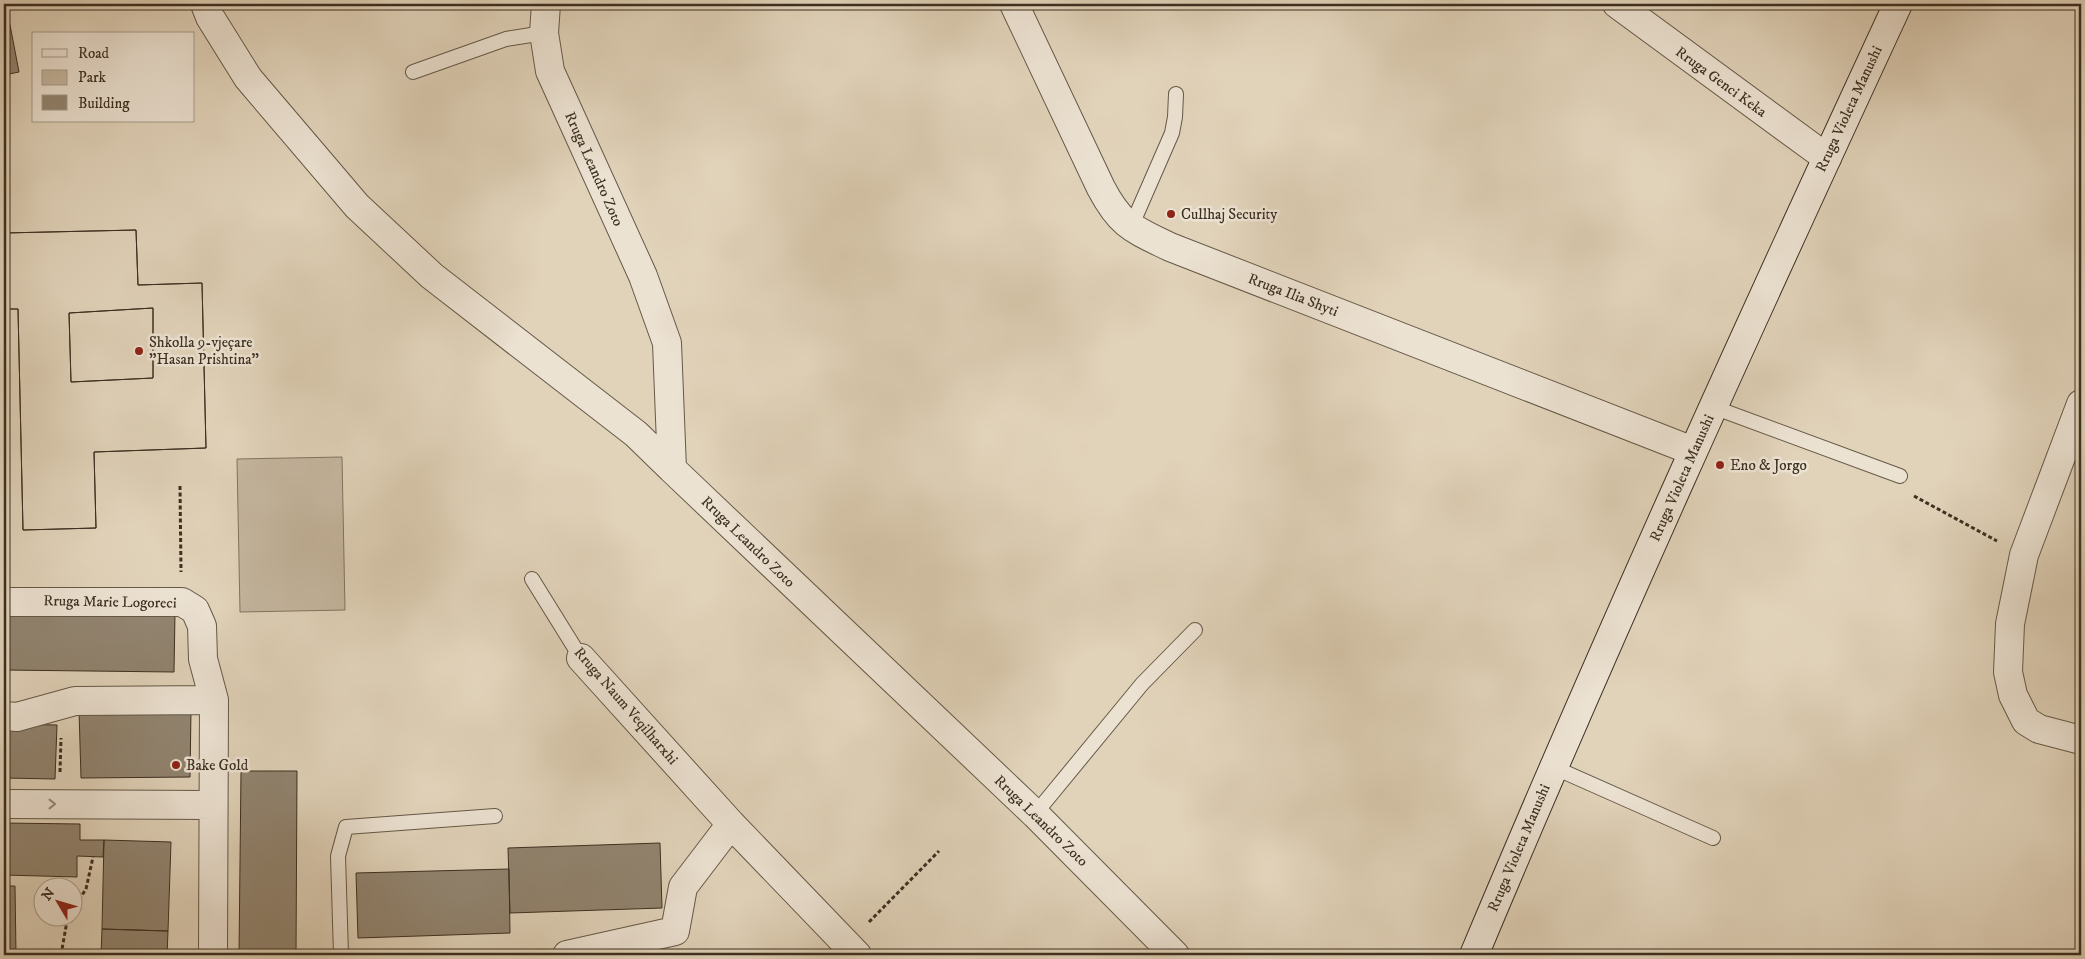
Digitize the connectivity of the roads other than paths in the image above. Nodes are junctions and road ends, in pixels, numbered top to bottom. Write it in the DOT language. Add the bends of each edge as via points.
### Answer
graph roads {
  1 [pos="205,4"];
  2 [pos="546,4"];
  3 [pos="1014,4"];
  4 [pos="1617,4"];
  5 [pos="1898,4"];
  6 [pos="544,33"];
  7 [pos="413,72"];
  8 [pos="1176,94"];
  9 [pos="1827,158"];
  10 [pos="1131,227"];
  11 [pos="2081,404"];
  12 [pos="1714,407"];
  13 [pos="1693,451"];
  14 [pos="672,468"];
  15 [pos="1900,476"];
  16 [pos="532,579"];
  17 [pos="4,602"];
  18 [pos="1195,630"];
  19 [pos="581,658"];
  20 [pos="214,700"];
  21 [pos="4,716"];
  22 [pos="2081,740"];
  23 [pos="1553,767"];
  24 [pos="4,804"];
  25 [pos="213,805"];
  26 [pos="1035,814"];
  27 [pos="495,816"];
  28 [pos="731,824"];
  29 [pos="1713,838"];
  30 [pos="852,950"];
  31 [pos="213,955"];
  32 [pos="341,955"];
  33 [pos="566,955"];
  34 [pos="1175,955"];
  35 [pos="1474,955"];
  1 -- 14 [label="street" via="248,78 357,206 432,276 636,434"];
  2 -- 6 [label="street, Rruga Leandro Zoto"];
  3 -- 10 [label="street, Rruga Ilia Shyti" via="1113,211"];
  4 -- 9 [label="street, Rruga Genci Keka"];
  5 -- 9 [label="street, Rruga Violeta Manushi"];
  6 -- 7 [label="lane" via="506,39"];
  6 -- 14 [label="street, Rruga Leandro Zoto" via="550,71 644,276 667,343"];
  8 -- 10 [label="lane" via="1172,133"];
  9 -- 12 [label="street, Rruga Violeta Manushi"];
  10 -- 13 [label="street, Rruga Ilia Shyti" via="1170,247"];
  11 -- 22 [label="street" via="2024,555 2010,624 2008,672 2013,695 2026,721 2040,729"];
  12 -- 13 [label="street, Rruga Violeta Manushi"];
  12 -- 15 [label="lane"];
  13 -- 23 [label="street, Rruga Violeta Manushi"];
  14 -- 26 [label="street, Rruga Leandro Zoto"];
  16 -- 19 [label="lane, Rruga Naum Veqilharxhi"];
  17 -- 20 [label="street, Rruga Marie Logoreci" via="182,602 195,610 202,626 203,659"];
  18 -- 26 [label="lane" via="1142,684"];
  19 -- 28 [label="street, Rruga Naum Veqilharxhi"];
  20 -- 21 [label="street" via="74,701 17,717"];
  20 -- 25 [label="street, Rruga Marie Logoreci"];
  23 -- 29 [label="lane"];
  23 -- 35 [label="street, Rruga Violeta Manushi"];
  24 -- 25 [label="street, one-way"];
  25 -- 31 [label="street, Rruga Marie Logoreci"];
  26 -- 34 [label="street, Rruga Leandro Zoto"];
  27 -- 32 [label="lane" via="346,827 338,856"];
  28 -- 30 [label="street, Rruga Naum Veqilharxhi"];
  28 -- 33 [label="street" via="684,886 676,931"];
}
